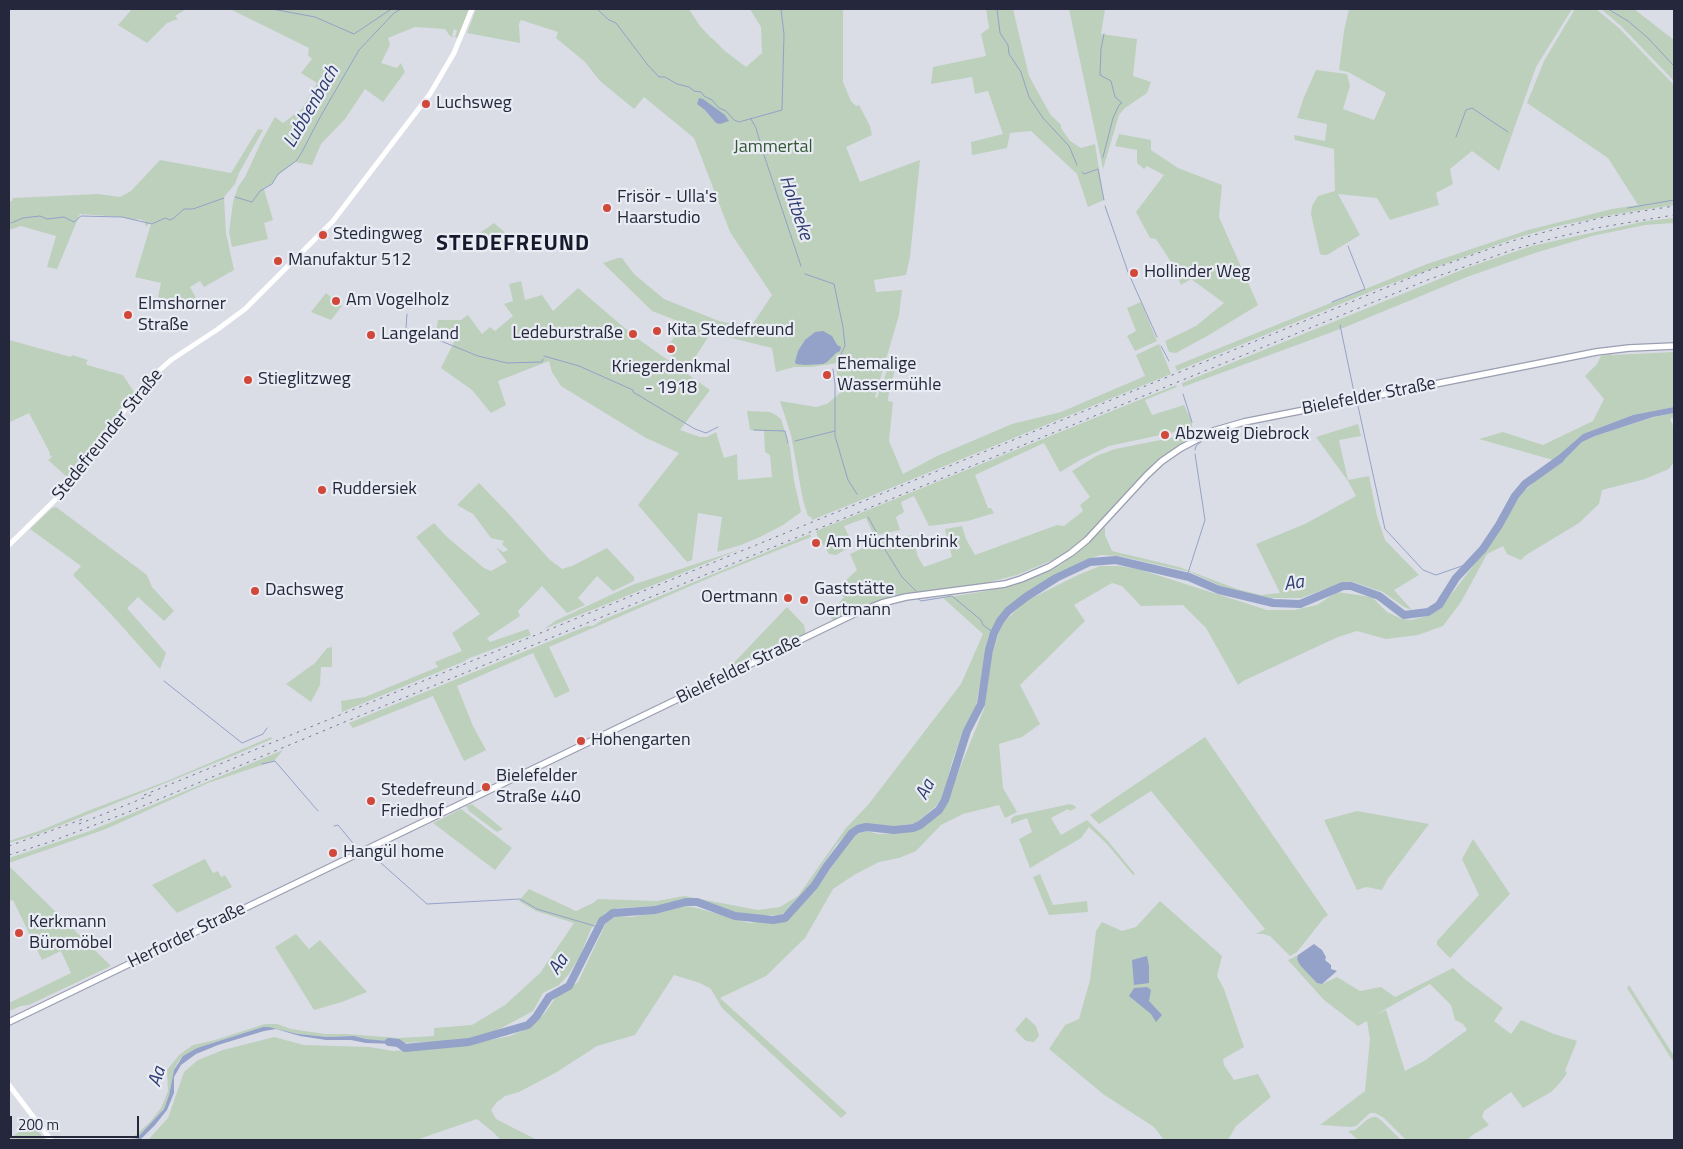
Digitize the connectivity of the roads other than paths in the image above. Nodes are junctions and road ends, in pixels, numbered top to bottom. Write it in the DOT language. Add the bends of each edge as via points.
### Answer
graph roads {
  1 [pos="472,9"];
  2 [pos="1674,346"];
  3 [pos="9,544"];
  4 [pos="365,850"];
  5 [pos="9,1022"];
  6 [pos="9,1084"];
  7 [pos="50,1140"];
  1 -- 3 [label="street, Stedefreunder Straße" via="430,94 333,221 244,309 153,376 57,498"];
  2 -- 4 [label="main road, Bielefelder Straße" via="1596,352 1224,427 1188,444 1162,462 1087,540 1048,567 999,585 906,597 861,611"];
  4 -- 5 [label="main road, Herforder Straße"];
  6 -- 7 [label="street"];
}
